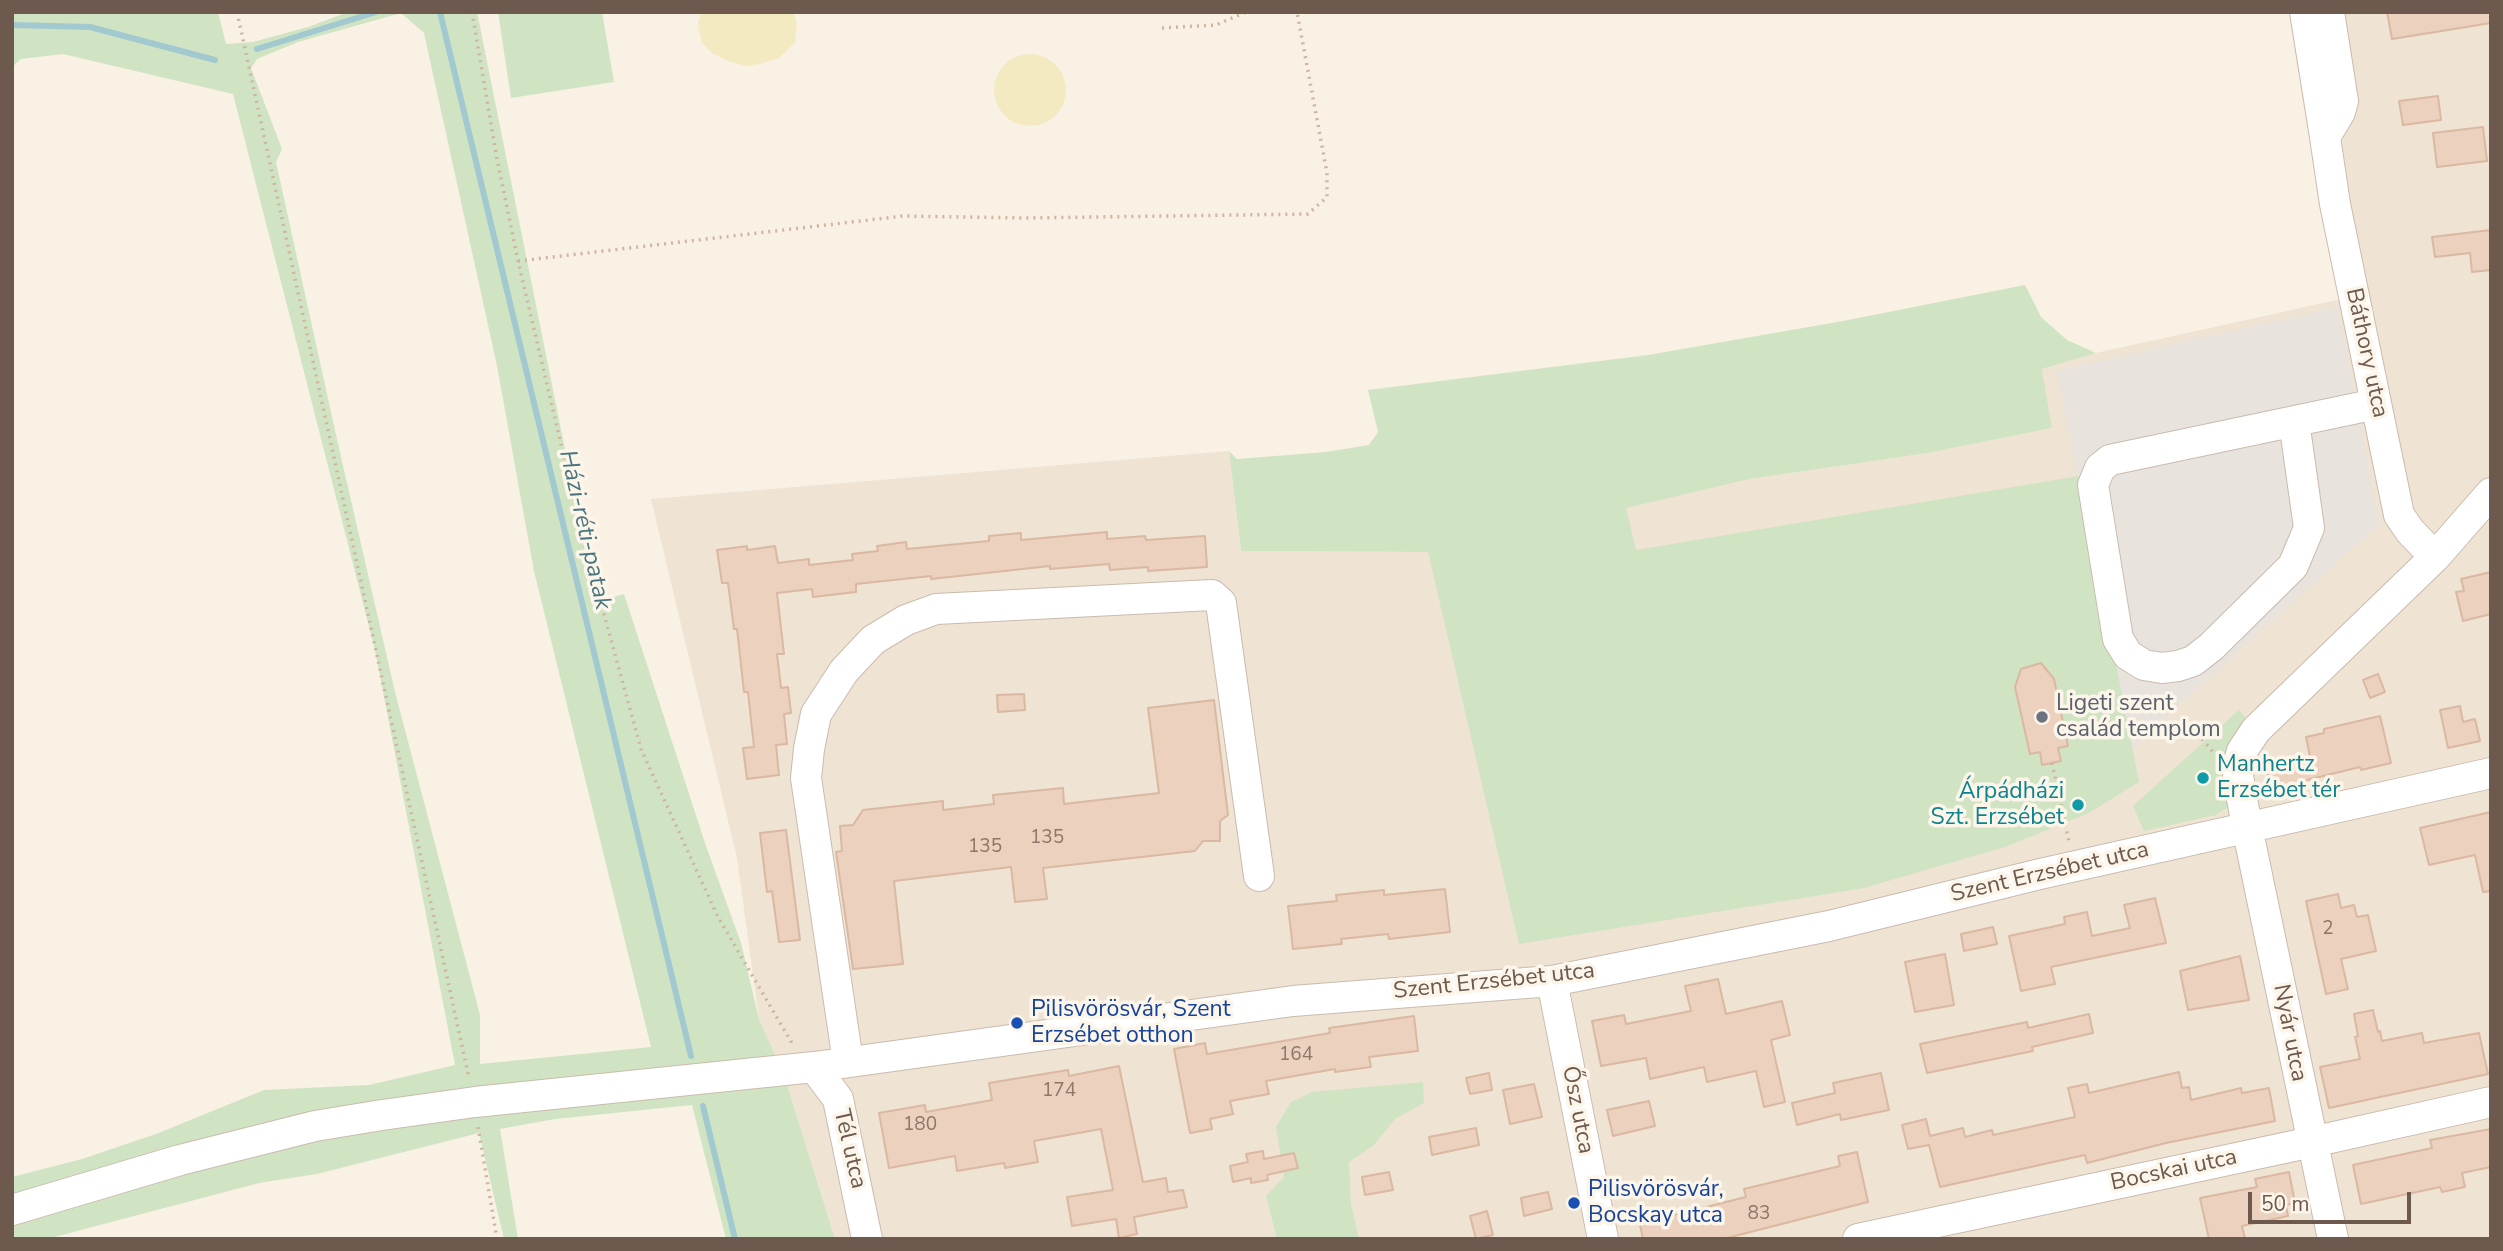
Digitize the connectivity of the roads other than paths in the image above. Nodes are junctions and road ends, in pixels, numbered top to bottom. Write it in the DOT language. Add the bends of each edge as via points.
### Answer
graph roads {
  1 [pos="2305,12"];
  2 [pos="2329,12"];
  3 [pos="2325,137"];
  4 [pos="2376,404"];
  5 [pos="2294,421"];
  6 [pos="2490,495"];
  7 [pos="2435,557"];
  8 [pos="2491,773"];
  9 [pos="2247,827"];
  10 [pos="1259,876"];
  11 [pos="1552,981"];
  12 [pos="848,1062"];
  13 [pos="814,1067"];
  14 [pos="2491,1102"];
  15 [pos="2312,1142"];
  16 [pos="12,1210"];
  17 [pos="867,1239"];
  18 [pos="1603,1239"];
  19 [pos="1857,1239"];
  20 [pos="2333,1239"];
  1 -- 3 [label="street, Báthory utca"];
  2 -- 3 [label="street" via="2343,101"];
  3 -- 4 [label="street, Báthory utca"];
  4 -- 5 [label="street"];
  4 -- 7 [label="street, Báthory utca" via="2399,515"];
  5 -- 5 [label="street" via="2110,460 2100,468 2093,485 2118,639 2128,655 2144,665 2162,668 2193,661 2293,566 2309,528"];
  6 -- 7 [label="street"];
  7 -- 9 [label="street" via="2256,730 2242,751 2238,776"];
  8 -- 9 [label="street, Szent Erzsébet utca"];
  9 -- 11 [label="street, Szent Erzsébet utca" via="1842,923"];
  9 -- 15 [label="street, Nyár utca"];
  10 -- 12 [label="street" via="1221,603 1212,595 936,609 906,620 873,640 844,671 816,714 809,749 806,778"];
  11 -- 12 [label="street, Szent Erzsébet utca" via="1293,1000"];
  11 -- 18 [label="street, Ősz utca"];
  12 -- 13 [label="street, Szent Erzsébet utca"];
  13 -- 16 [label="street, Szent Erzsébet utca" via="475,1102 315,1126"];
  13 -- 17 [label="street, Tél utca" via="838,1099"];
  14 -- 15 [label="street, Bocskai utca"];
  15 -- 19 [label="street, Bocskai utca"];
  15 -- 20 [label="street, Nyár utca"];
}
